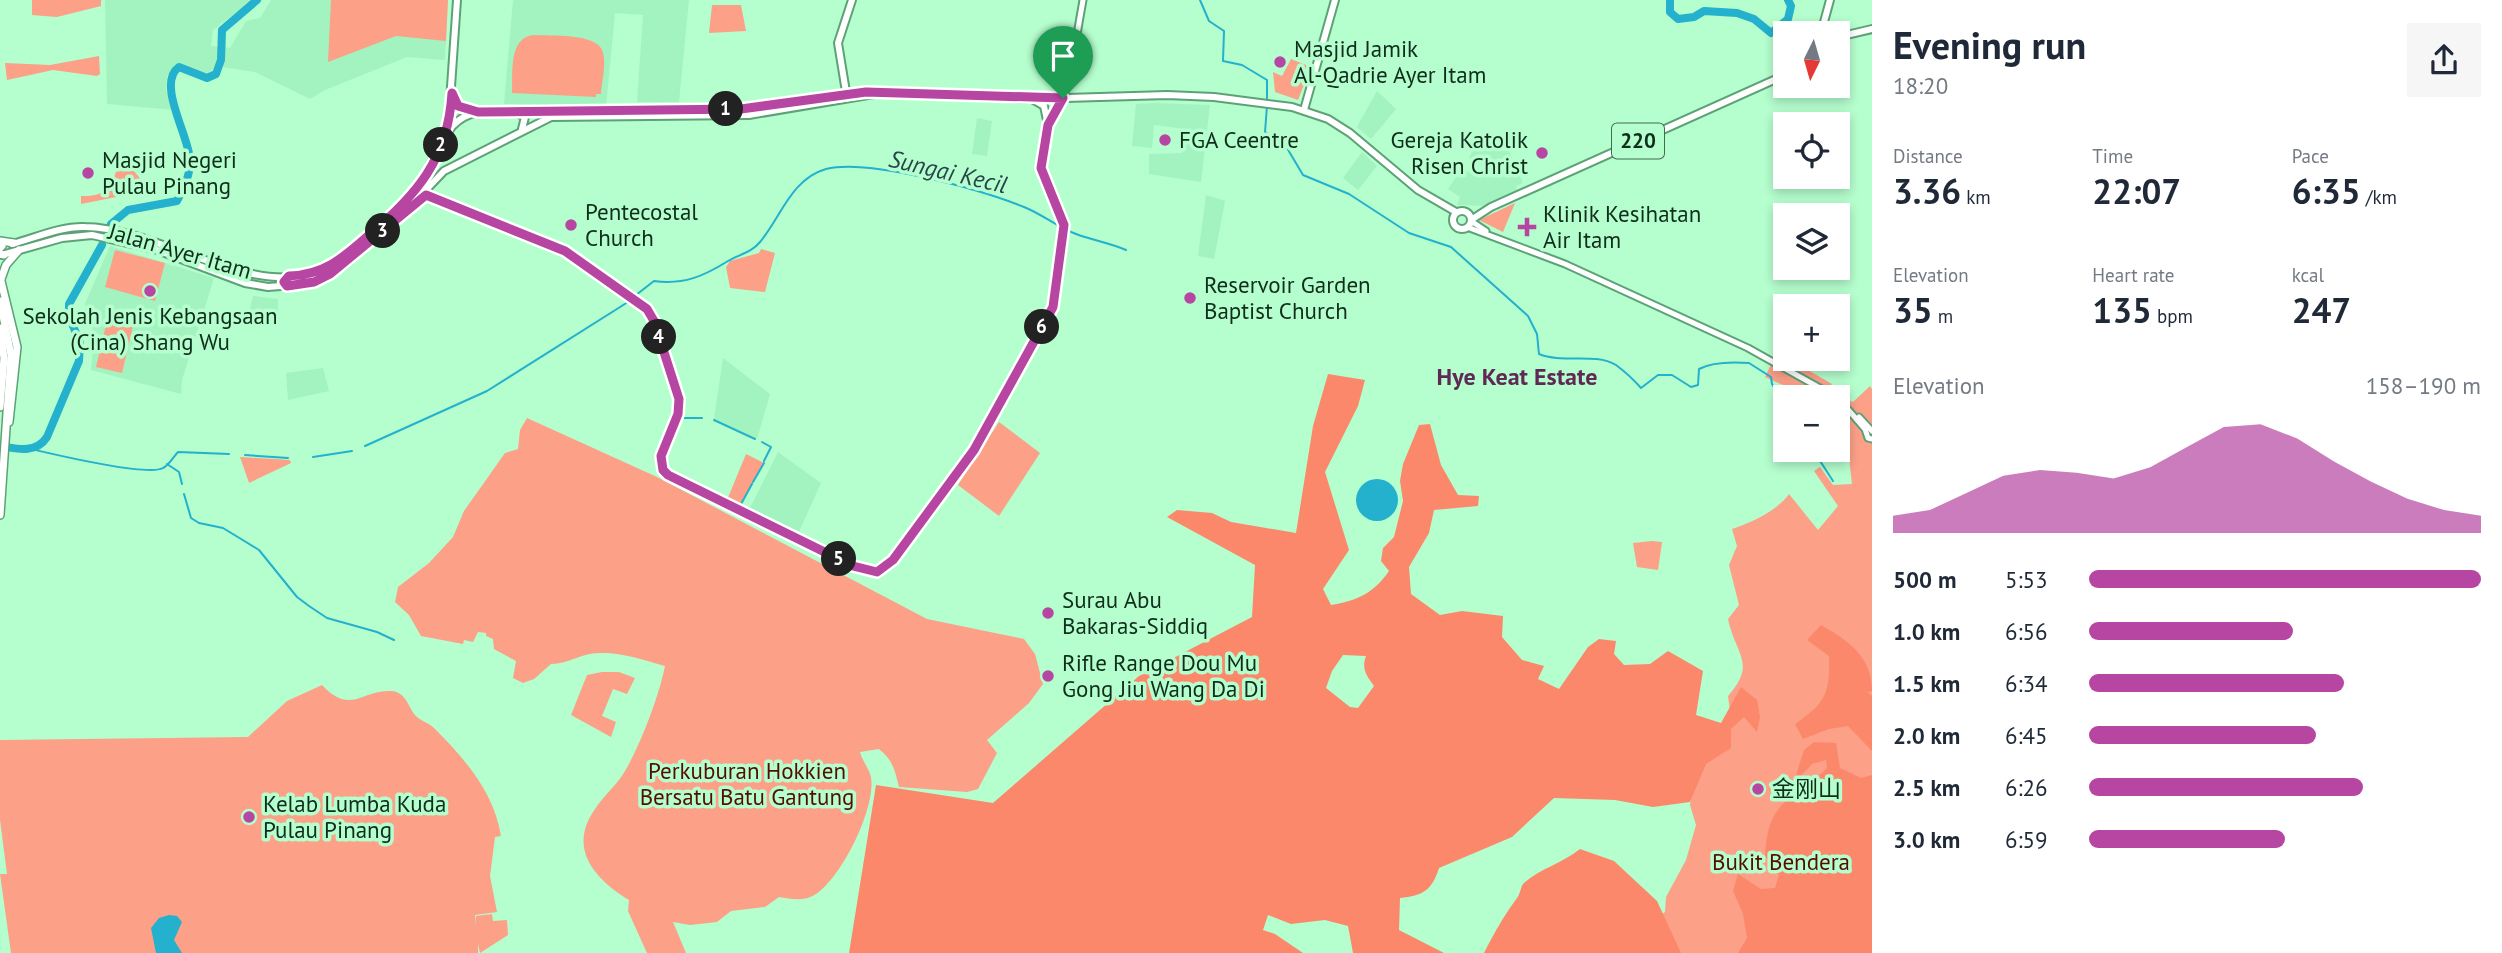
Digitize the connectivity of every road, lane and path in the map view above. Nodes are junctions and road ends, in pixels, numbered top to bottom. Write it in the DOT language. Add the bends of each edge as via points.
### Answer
graph roads {
  1 [pos="457,0"];
  2 [pos="852,0"];
  3 [pos="1083,0"];
  4 [pos="1335,0"];
  5 [pos="1830,0"];
  6 [pos="1826,21"];
  7 [pos="1872,29"];
  8 [pos="1850,34"];
  9 [pos="1773,80"];
  10 [pos="452,93"];
  11 [pos="847,97"];
  12 [pos="1063,98"];
  13 [pos="1032,99"];
  14 [pos="506,110"];
  15 [pos="1304,110"];
  16 [pos="478,112"];
  17 [pos="1048,125"];
  18 [pos="520,131"];
  19 [pos="448,132"];
  20 [pos="432,181"];
  21 [pos="416,199"];
  22 [pos="469,212"];
  23 [pos="1455,215"];
  24 [pos="1469,220"];
  25 [pos="17,247"];
  26 [pos="1,249"];
  27 [pos="289,276"];
  28 [pos="1,281"];
  29 [pos="287,286"];
  30 [pos="0,301"];
  31 [pos="0,328"];
  32 [pos="1814,385"];
  33 [pos="4,397"];
  34 [pos="0,407"];
  35 [pos="1850,410"];
  36 [pos="1850,411"];
  37 [pos="1872,431"];
  38 [pos="1872,439"];
  39 [pos="5,443"];
  40 [pos="0,515"];
  1 -- 10 [label="main road"];
  2 -- 11 [label="main road" via="838,43"];
  3 -- 12 [label="street"];
  4 -- 15 [label="main road"];
  5 -- 6 [label="main road"];
  7 -- 8 [label="main road"];
  9 -- 24 [label="main road, 220"];
  10 -- 16 [label="main road" via="458,106"];
  10 -- 19 [label="main road"];
  11 -- 13 [label="main road, Jalan Ayer Itam" via="876,93"];
  11 -- 14 [label="main road, Jalan Ayer Itam" via="741,109"];
  11 -- 18 [label="main road, Jalan Ayer Itam" via="748,115 560,115"];
  12 -- 13 [label="main road, Jalan Ayer Itam"];
  12 -- 15 [label="main road, Jalan Ayer Itam" via="1185,95"];
  12 -- 17 [label="street"];
  13 -- 17 [label="main road" via="1045,106"];
  14 -- 16 [label="main road, Jalan Ayer Itam"];
  14 -- 18 [label="main road" via="523,115"];
  15 -- 23 [label="main road, Jalan Ayer Itam" via="1350,133 1410,185"];
  16 -- 19 [label="main road, Jalan Ayer Itam" via="464,117"];
  17 -- 22 [label="street" via="1041,174 1064,228 1053,307 974,450 887,566 873,572 668,475 661,456 679,404 649,312 565,251"];
  18 -- 20 [label="main road, Jalan Ayer Itam"];
  19 -- 27 [label="main road, Jalan Ayer Itam" via="417,190 400,210 331,267"];
  20 -- 21 [label="main road, Jalan Ayer Itam"];
  20 -- 22 [label="street" via="432,192"];
  21 -- 22 [label="street" via="430,195"];
  21 -- 29 [label="main road, Jalan Ayer Itam" via="330,274"];
  23 -- 24 [label="main road, 220"];
  23 -- 24 [label="main road, Jalan Ayer Itam" via="1457,227"];
  24 -- 32 [label="street" via="1488,233 1748,348"];
  25 -- 26 [label="highway"];
  25 -- 26 [label="main road, Jalan Ayer Itam"];
  25 -- 27 [label="main road, Jalan Ayer Itam" via="66,229 88,227 153,240 227,268"];
  25 -- 28 [label="highway"];
  25 -- 29 [label="main road, Jalan Ayer Itam" via="92,235 147,246 257,285"];
  27 -- 29 [label="main road"];
  28 -- 39 [label="highway" via="17,354"];
  30 -- 33 [label="highway" via="10,348"];
  31 -- 33 [label="highway"];
  33 -- 34 [label="highway"];
  33 -- 39 [label="highway"];
  35 -- 37 [label="street"];
  36 -- 38 [label="street"];
  39 -- 40 [label="highway"];
}
